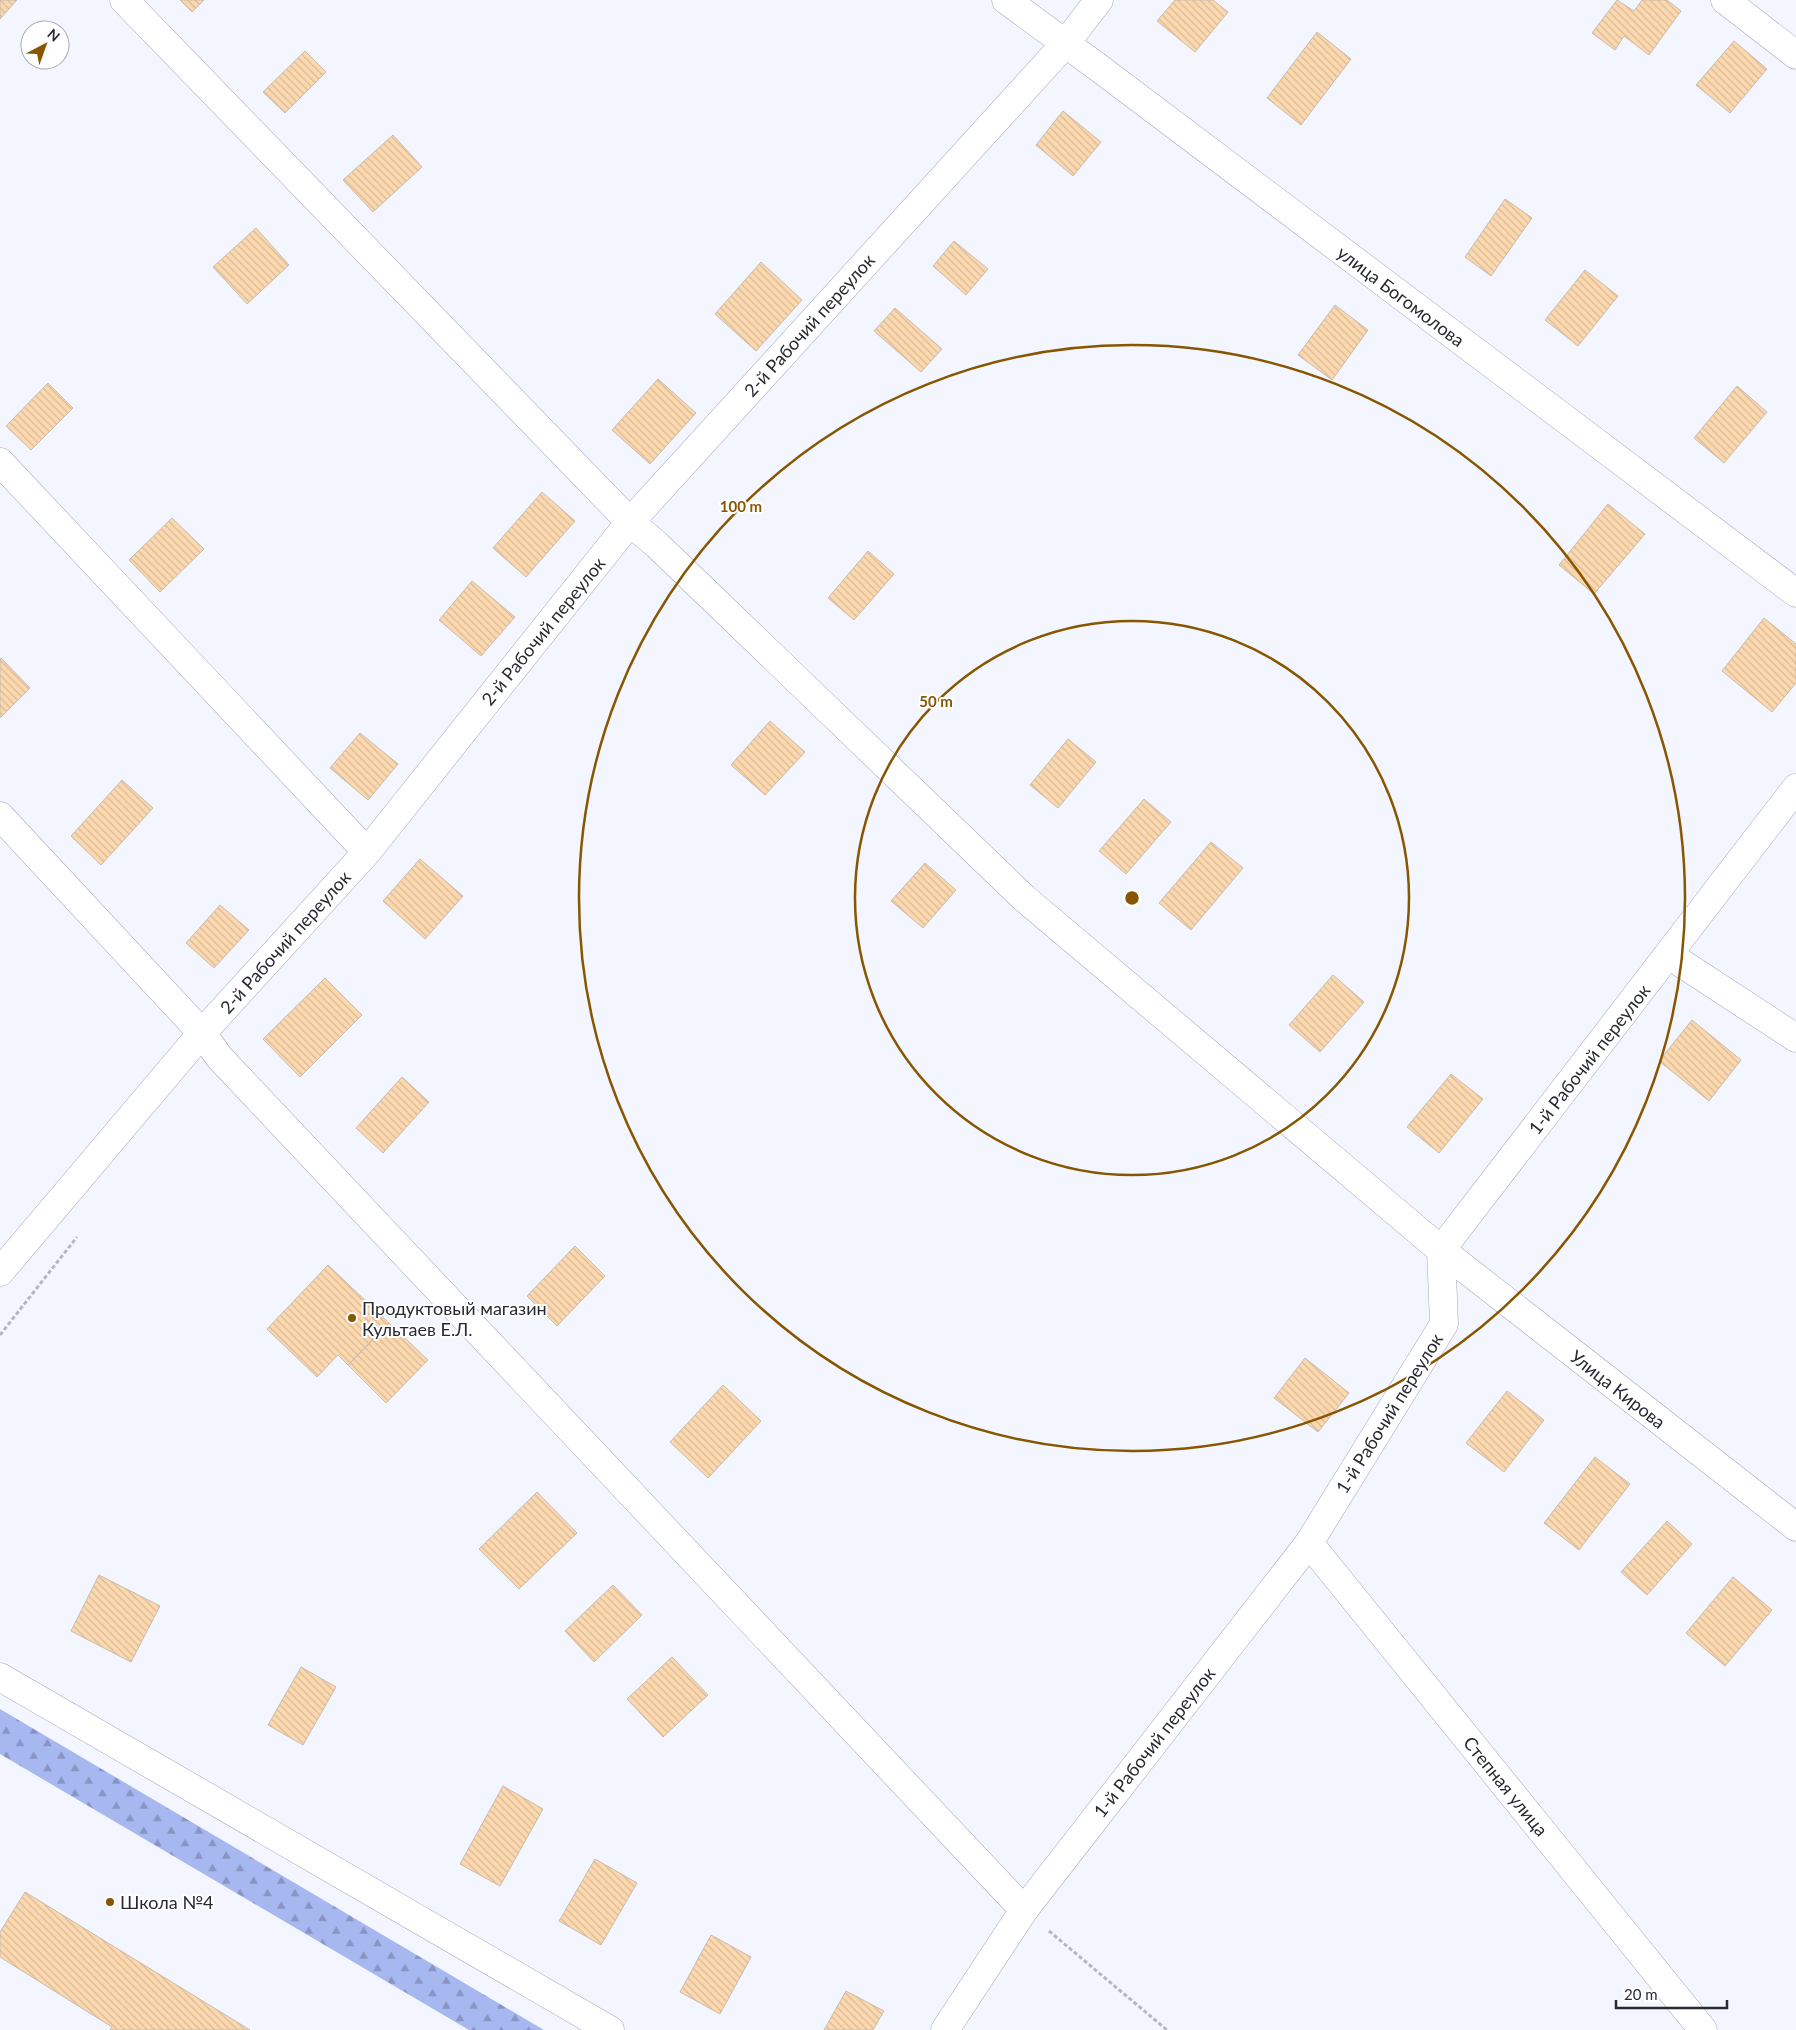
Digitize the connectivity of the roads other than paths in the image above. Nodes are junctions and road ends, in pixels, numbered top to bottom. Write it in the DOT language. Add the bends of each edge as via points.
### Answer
graph roads {
  1 [pos="124,0"];
  2 [pos="1006,0"];
  3 [pos="1099,0"];
  4 [pos="1725,0"];
  5 [pos="1065,44"];
  6 [pos="1796,55"];
  7 [pos="0,462"];
  8 [pos="630,522"];
  9 [pos="1796,593"];
  10 [pos="1796,788"];
  11 [pos="0,816"];
  12 [pos="367,852"];
  13 [pos="1669,955"];
  14 [pos="202,1033"];
  15 [pos="1796,1038"];
  16 [pos="1441,1250"];
  17 [pos="0,1272"];
  18 [pos="1796,1527"];
  19 [pos="1309,1543"];
  20 [pos="0,1677"];
  21 [pos="1024,1910"];
  22 [pos="610,2030"];
  23 [pos="945,2030"];
  24 [pos="1703,2030"];
  1 -- 8 [label="street, Улица Кирова"];
  2 -- 5 [label="street, улица Богомолова"];
  3 -- 5 [label="street, 2-й Рабочий переулок"];
  4 -- 6 [label="street"];
  5 -- 8 [label="street, 2-й Рабочий переулок"];
  5 -- 9 [label="street, улица Богомолова"];
  7 -- 12 [label="street"];
  8 -- 12 [label="street, 2-й Рабочий переулок"];
  8 -- 16 [label="street, Улица Кирова" via="1024,898"];
  10 -- 13 [label="street, 1-й Рабочий переулок"];
  11 -- 14 [label="street"];
  12 -- 14 [label="street, 2-й Рабочий переулок"];
  13 -- 15 [label="street"];
  13 -- 16 [label="street, 1-й Рабочий переулок"];
  14 -- 17 [label="street, 2-й Рабочий переулок"];
  14 -- 21 [label="street" via="219,1057"];
  16 -- 18 [label="street, Улица Кирова"];
  16 -- 19 [label="street, 1-й Рабочий переулок" via="1444,1324"];
  19 -- 21 [label="street, 1-й Рабочий переулок"];
  19 -- 24 [label="street, Степная улица"];
  20 -- 22 [label="street"];
  21 -- 23 [label="street, 1-й Рабочий переулок"];
}
